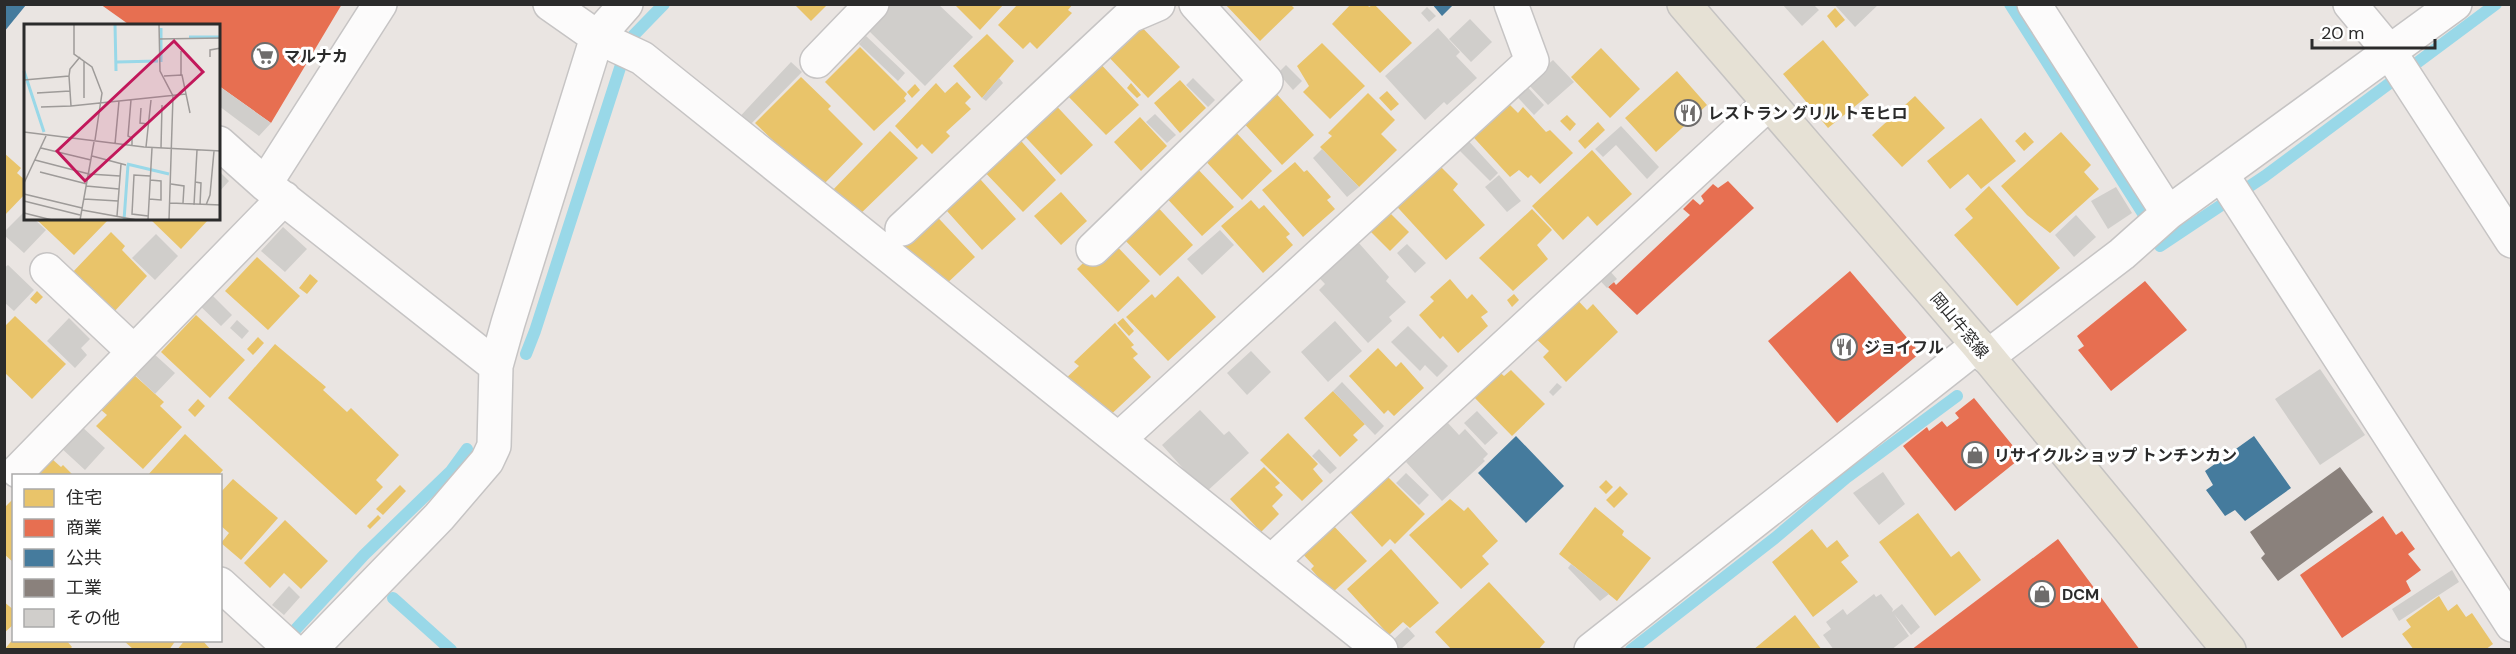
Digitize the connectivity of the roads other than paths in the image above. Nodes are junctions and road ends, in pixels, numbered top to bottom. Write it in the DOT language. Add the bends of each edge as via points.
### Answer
graph roads {
  1 [pos="380,4"];
  2 [pos="550,4"];
  3 [pos="626,4"];
  4 [pos="872,4"];
  5 [pos="1158,4"];
  6 [pos="1196,4"];
  7 [pos="1511,4"];
  8 [pos="1684,4"];
  9 [pos="2034,4"];
  10 [pos="2350,4"];
  11 [pos="2455,4"];
  12 [pos="618,47"];
  13 [pos="817,61"];
  14 [pos="2400,67"];
  15 [pos="1769,103"];
  16 [pos="220,144"];
  17 [pos="274,191"];
  18 [pos="2232,191"];
  19 [pos="2158,223"];
  20 [pos="902,229"];
  21 [pos="2511,241"];
  22 [pos="1093,249"];
  23 [pos="46,270"];
  24 [pos="1983,351"];
  25 [pos="134,352"];
  26 [pos="496,366"];
  27 [pos="1119,439"];
  28 [pos="18,471"];
  29 [pos="1271,562"];
  30 [pos="222,586"];
  31 [pos="2511,625"];
  32 [pos="283,641"];
  33 [pos="310,650"];
  34 [pos="1381,650"];
  35 [pos="1591,650"];
  36 [pos="2229,650"];
  1 -- 17 [label="street"];
  2 -- 12 [label="street"];
  3 -- 12 [label="street"];
  4 -- 13 [label="street"];
  5 -- 20 [label="street" via="1130,16"];
  6 -- 22 [label="street" via="1266,81"];
  7 -- 27 [label="street" via="1532,61"];
  8 -- 15 [label="main road, 岡山牛窓線"];
  9 -- 19 [label="street"];
  10 -- 14 [label="street"];
  11 -- 14 [label="street"];
  12 -- 26 [label="street"];
  12 -- 27 [label="street"];
  14 -- 18 [label="street"];
  14 -- 21 [label="street"];
  15 -- 24 [label="main road, 岡山牛窓線"];
  15 -- 29 [label="street"];
  16 -- 17 [label="street"];
  17 -- 25 [label="street"];
  17 -- 26 [label="street"];
  18 -- 19 [label="street"];
  18 -- 31 [label="street"];
  19 -- 24 [label="street" via="2122,254"];
  23 -- 25 [label="street"];
  24 -- 35 [label="street"];
  24 -- 36 [label="main road, 岡山牛窓線"];
  25 -- 28 [label="street"];
  26 -- 33 [label="street" via="494,446 487,461 439,517"];
  27 -- 29 [label="street"];
  29 -- 34 [label="street"];
  30 -- 32 [label="street"];
}
